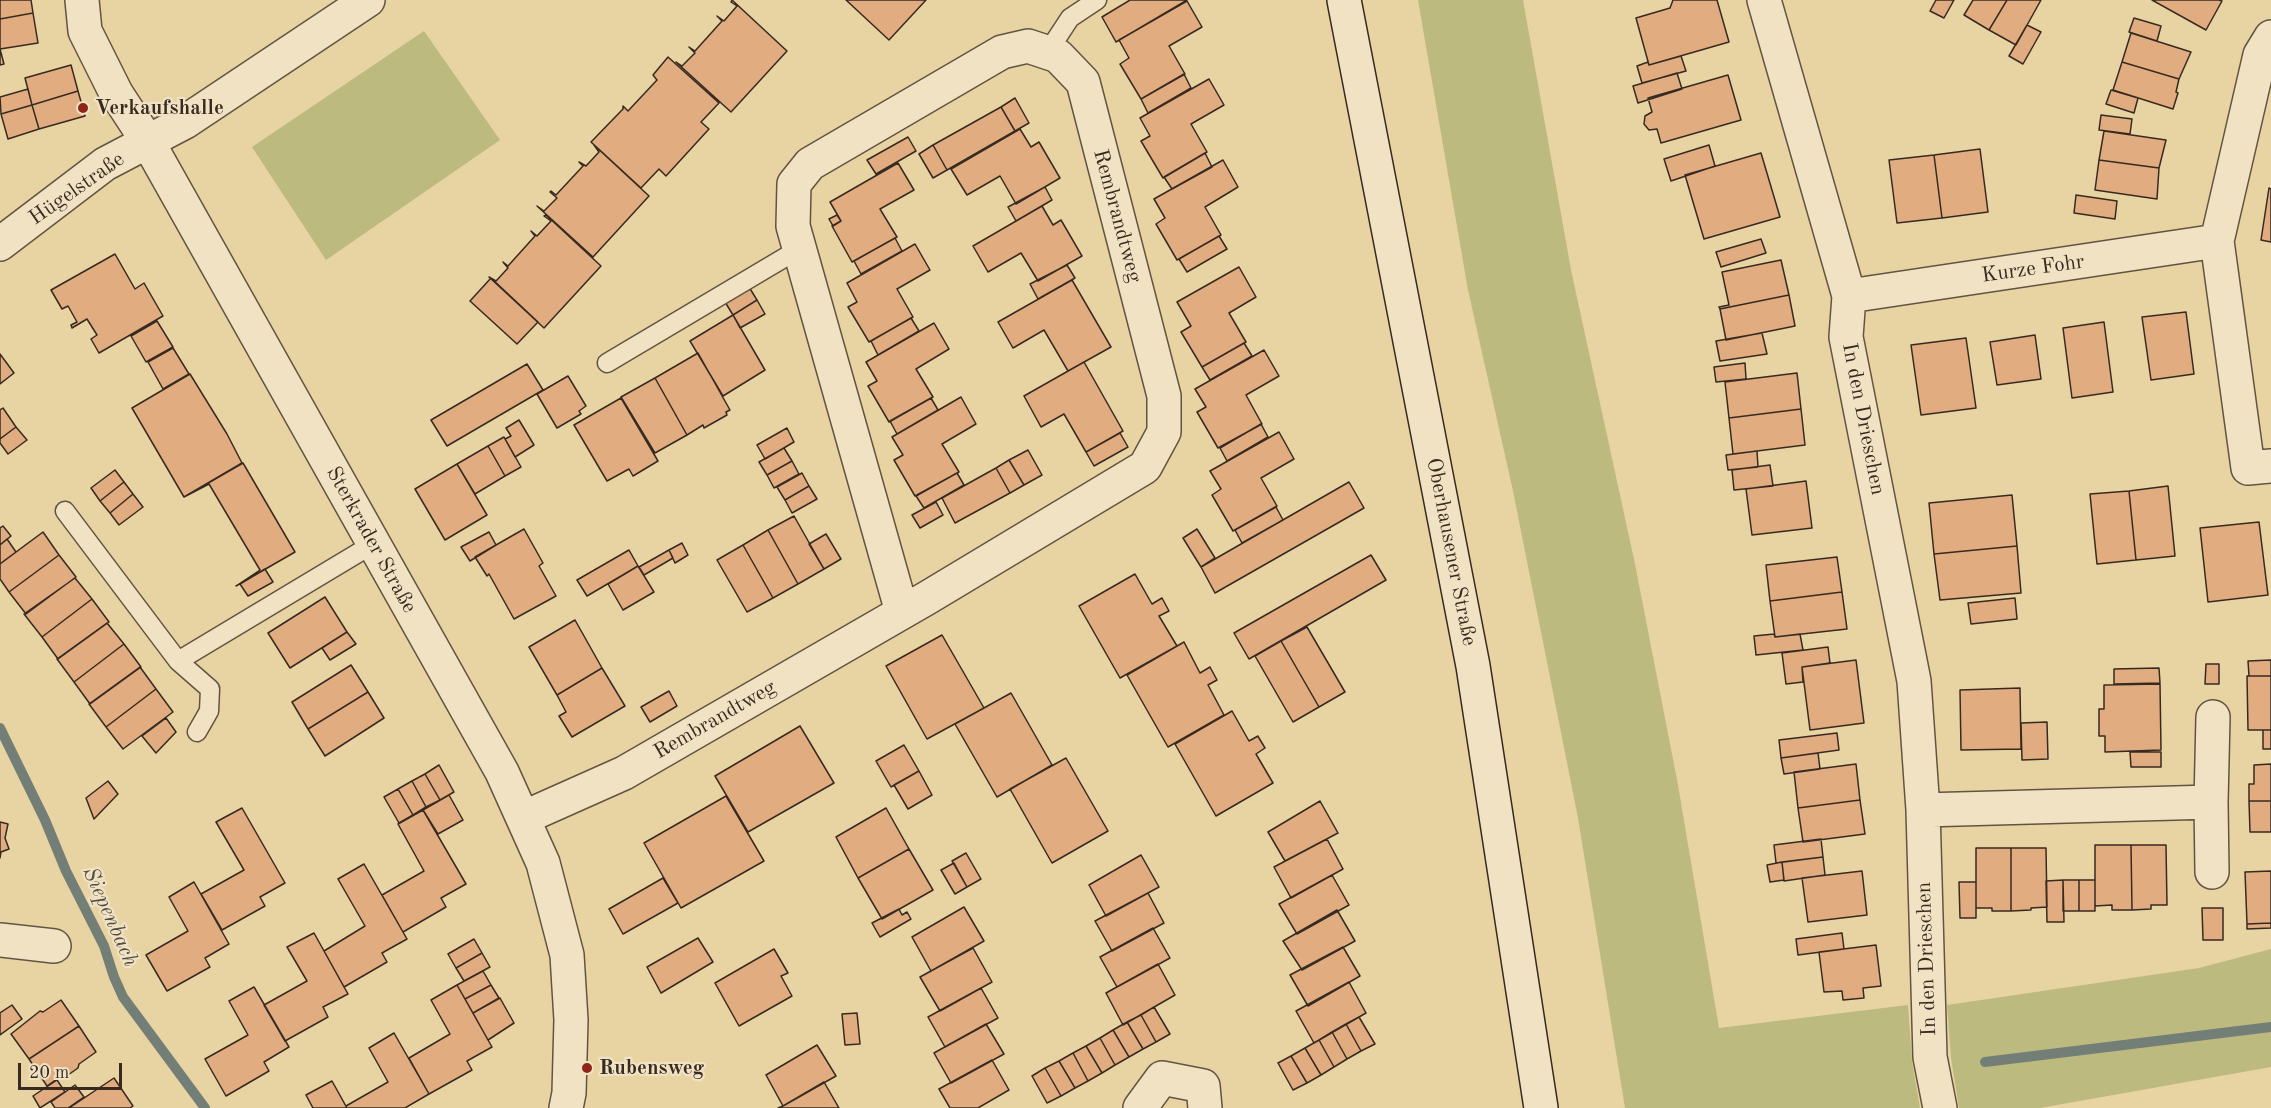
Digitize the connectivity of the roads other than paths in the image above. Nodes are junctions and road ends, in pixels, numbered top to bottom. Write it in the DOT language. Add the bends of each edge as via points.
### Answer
graph roads {
  1 [pos="82,0"];
  2 [pos="368,0"];
  3 [pos="1097,0"];
  4 [pos="1344,0"];
  5 [pos="1764,0"];
  6 [pos="2271,37"];
  7 [pos="1047,52"];
  8 [pos="148,142"];
  9 [pos="2217,241"];
  10 [pos="0,244"];
  11 [pos="799,249"];
  12 [pos="1849,296"];
  13 [pos="607,363"];
  14 [pos="2271,466"];
  15 [pos="65,511"];
  16 [pos="374,544"];
  17 [pos="902,612"];
  18 [pos="178,661"];
  19 [pos="2212,717"];
  20 [pos="197,732"];
  21 [pos="2211,802"];
  22 [pos="1923,810"];
  23 [pos="523,818"];
  24 [pos="2212,872"];
  25 [pos="0,940"];
  26 [pos="54,946"];
  27 [pos="566,1108"];
  28 [pos="1140,1108"];
  29 [pos="1204,1108"];
  30 [pos="1541,1108"];
  31 [pos="1940,1108"];
  1 -- 8 [label="street, Sterkrader Straße" via="85,31 116,93"];
  2 -- 8 [label="street, Hügelstraße" via="185,122"];
  3 -- 7 [label="lane" via="1070,18"];
  4 -- 30 [label="street, Oberhausener Straße" via="1473,666"];
  5 -- 12 [label="street, In den Drieschen"];
  6 -- 9 [label="street" via="2260,55"];
  7 -- 11 [label="street, Rembrandtweg" via="1028,46 1002,52 810,164 794,184 793,226"];
  7 -- 17 [label="street, Rembrandtweg" via="1058,56 1083,82 1164,396 1164,432 1145,467"];
  8 -- 10 [label="street, Hügelstraße" via="105,164"];
  8 -- 16 [label="street, Sterkrader Straße"];
  9 -- 12 [label="street, Kurze Fohr"];
  9 -- 14 [label="street" via="2248,468"];
  11 -- 13 [label="lane"];
  11 -- 17 [label="street, Rembrandtweg"];
  12 -- 22 [label="street, In den Drieschen" via="1846,337 1914,681"];
  15 -- 18 [label="lane"];
  16 -- 18 [label="lane"];
  16 -- 23 [label="street, Sterkrader Straße" via="502,772"];
  17 -- 23 [label="street, Rembrandtweg" via="624,773"];
  18 -- 20 [label="lane" via="210,689 209,711"];
  19 -- 21 [label="street"];
  21 -- 22 [label="street"];
  21 -- 24 [label="street"];
  22 -- 31 [label="street, In den Drieschen" via="1930,1057"];
  23 -- 27 [label="street, Sterkrader Straße" via="543,862 567,955 571,1020"];
  25 -- 26 [label="street"];
  28 -- 29 [label="street" via="1162,1078 1203,1086"];
}
